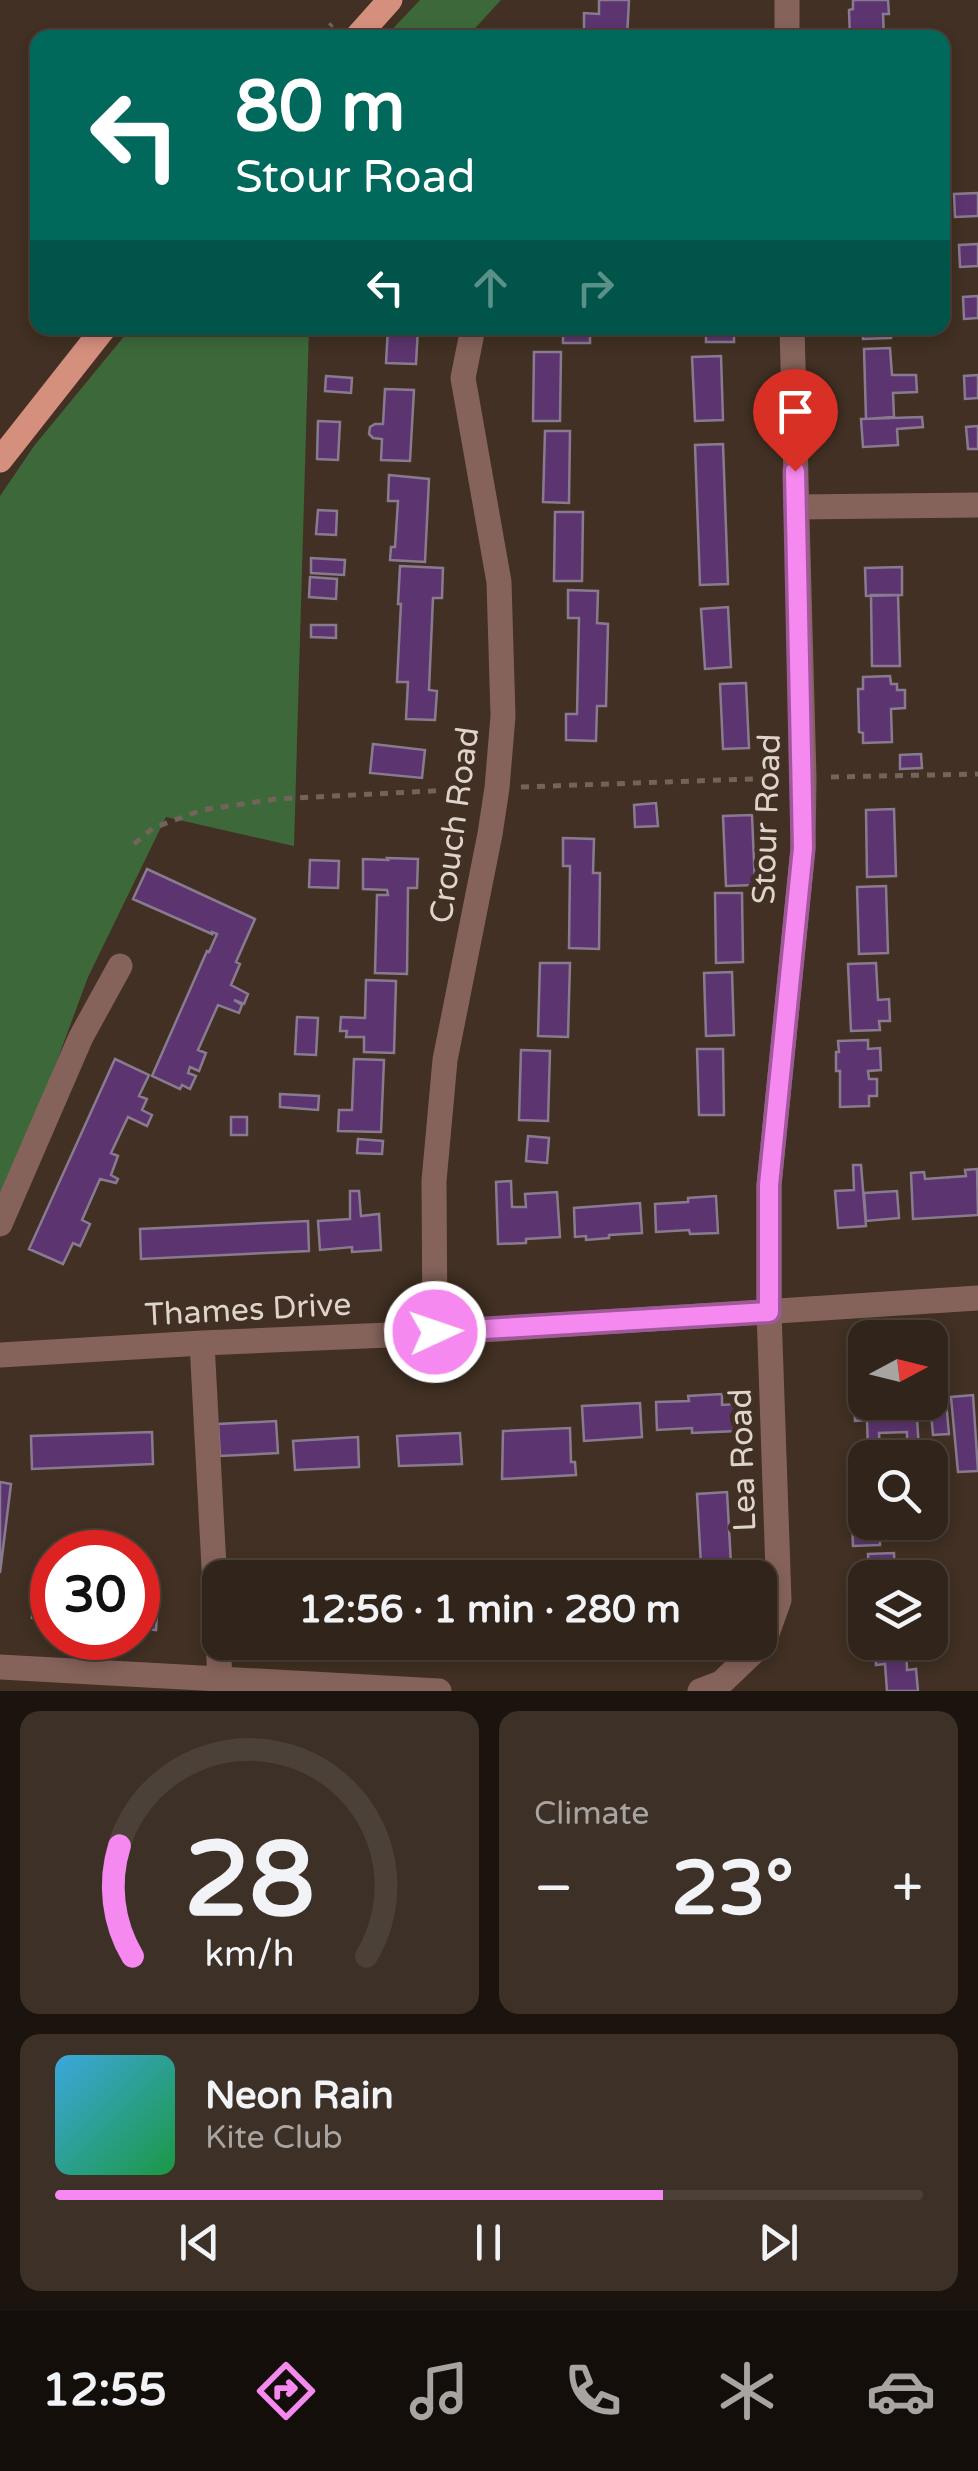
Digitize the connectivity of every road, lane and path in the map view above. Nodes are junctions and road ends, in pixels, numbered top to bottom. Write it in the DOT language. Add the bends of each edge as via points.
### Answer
graph roads {
  1 [pos="390,0"];
  2 [pos="787,0"];
  3 [pos="363,30"];
  4 [pos="786,30"];
  5 [pos="98,335"];
  6 [pos="471,335"];
  7 [pos="792,335"];
  8 [pos="0,460"];
  9 [pos="978,505"];
  10 [pos="796,507"];
  11 [pos="978,774"];
  12 [pos="804,778"];
  13 [pos="498,788"];
  14 [pos="134,844"];
  15 [pos="120,966"];
  16 [pos="0,1224"];
  17 [pos="978,1298"];
  18 [pos="769,1312"];
  19 [pos="435,1332"];
  20 [pos="202,1343"];
  21 [pos="0,1356"];
  22 [pos="0,1667"];
  23 [pos="220,1679"];
  24 [pos="439,1691"];
  25 [pos="700,1691"];
  1 -- 3 [label="main road"];
  2 -- 4 [label="street"];
  5 -- 8 [label="main road"];
  6 -- 13 [label="street, Crouch Road" via="463,378 499,582"];
  7 -- 10 [label="street, Stour Road"];
  9 -- 10 [label="street"];
  10 -- 12 [label="street, Stour Road"];
  11 -- 12 [label="path"];
  12 -- 13 [label="path"];
  12 -- 18 [label="street, Stour Road" via="803,848 769,1185"];
  13 -- 14 [label="path" via="276,799 202,810 153,828"];
  13 -- 19 [label="street, Crouch Road" via="445,1060 434,1180"];
  15 -- 16 [label="street" via="80,1036"];
  17 -- 18 [label="street, Thames Drive"];
  18 -- 19 [label="street, Thames Drive"];
  18 -- 25 [label="street, Lea Road" via="779,1600 764,1642 721,1683"];
  19 -- 20 [label="street, Thames Drive"];
  20 -- 21 [label="street, Thames Drive"];
  20 -- 23 [label="street"];
  22 -- 23 [label="street"];
  23 -- 24 [label="street"];
}
